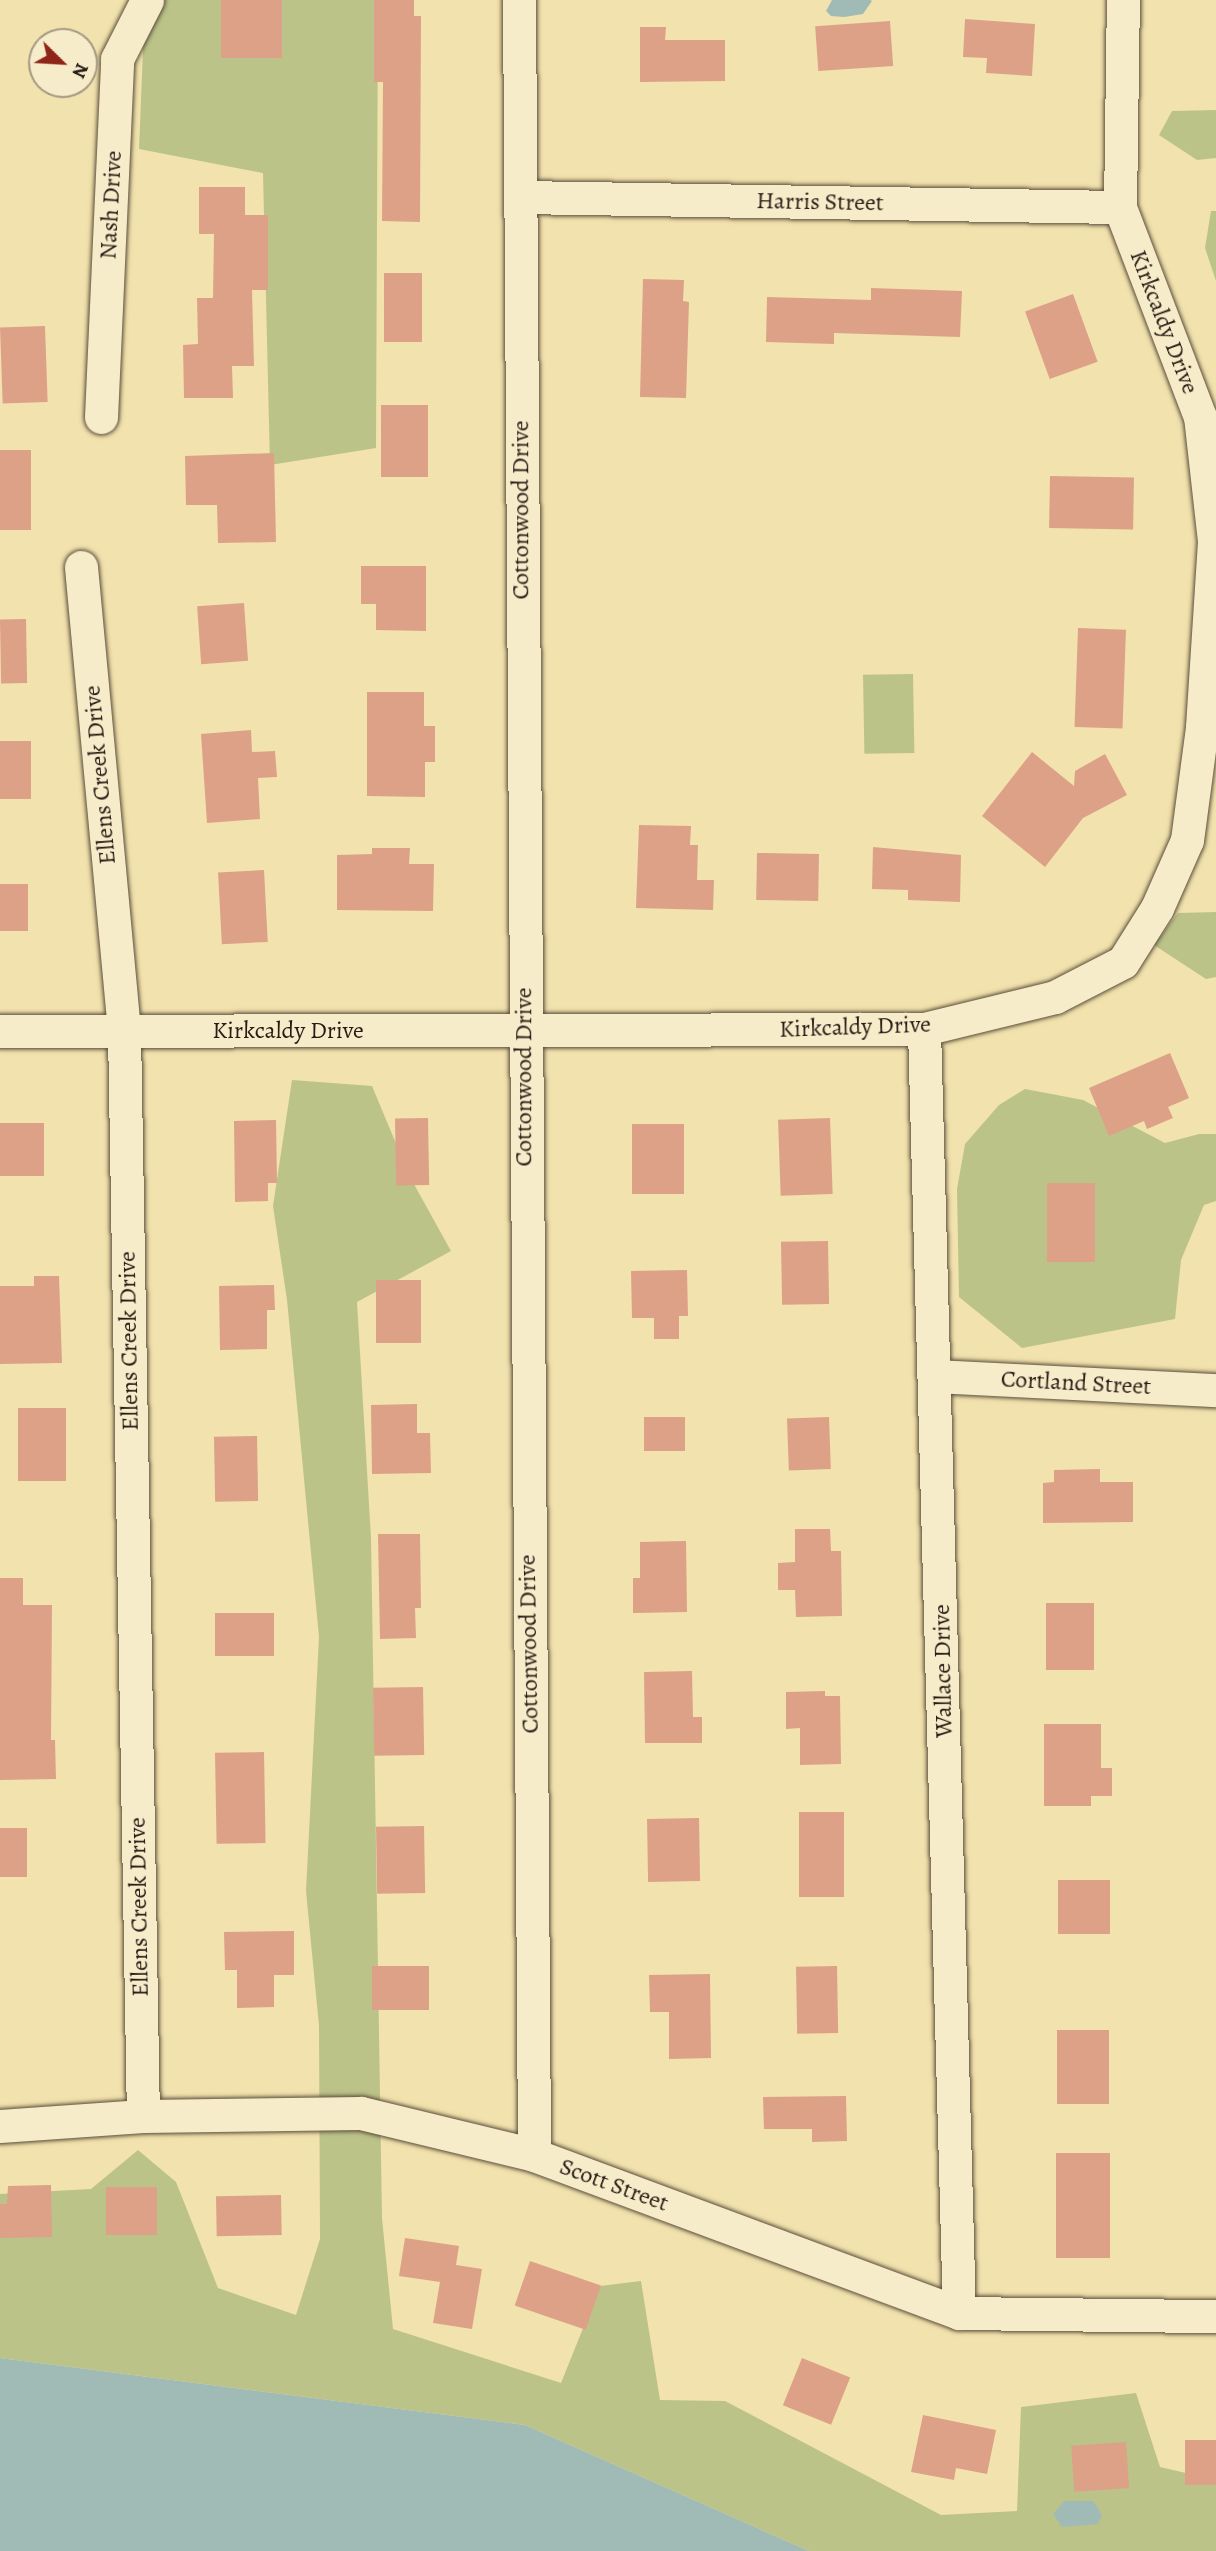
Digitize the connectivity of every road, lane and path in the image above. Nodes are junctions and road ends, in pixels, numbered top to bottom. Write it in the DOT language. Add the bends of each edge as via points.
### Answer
graph roads {
  1 [pos="147,0"];
  2 [pos="519,0"];
  3 [pos="1122,0"];
  4 [pos="521,197"];
  5 [pos="1120,207"];
  6 [pos="101,417"];
  7 [pos="81,568"];
  8 [pos="924,1029"];
  9 [pos="523,1030"];
  10 [pos="0,1031"];
  11 [pos="124,1031"];
  12 [pos="936,1376"];
  13 [pos="1216,1390"];
  14 [pos="143,2116"];
  15 [pos="0,2126"];
  16 [pos="534,2155"];
  17 [pos="959,2313"];
  18 [pos="1216,2316"];
  1 -- 6 [label="street, Nash Drive" via="117,59"];
  2 -- 4 [label="street, Cottonwood Drive"];
  3 -- 5 [label="street, Kirkcaldy Drive"];
  4 -- 5 [label="street, Harris Street"];
  4 -- 9 [label="street, Cottonwood Drive"];
  5 -- 8 [label="street, Kirkcaldy Drive" via="1200,417 1213,528 1202,727 1188,841 1157,908 1123,962 1055,997"];
  7 -- 11 [label="street, Ellens Creek Drive"];
  8 -- 9 [label="street, Kirkcaldy Drive"];
  8 -- 12 [label="street, Wallace Drive"];
  9 -- 11 [label="street, Kirkcaldy Drive"];
  9 -- 16 [label="street, Cottonwood Drive"];
  10 -- 11 [label="street, Kirkcaldy Drive"];
  11 -- 14 [label="street, Ellens Creek Drive"];
  12 -- 13 [label="street, Cortland Street"];
  12 -- 17 [label="street, Wallace Drive"];
  14 -- 15 [label="street, Scott Street"];
  14 -- 16 [label="street, Scott Street" via="361,2113"];
  16 -- 17 [label="street, Scott Street"];
  17 -- 18 [label="street, Scott Street"];
}
